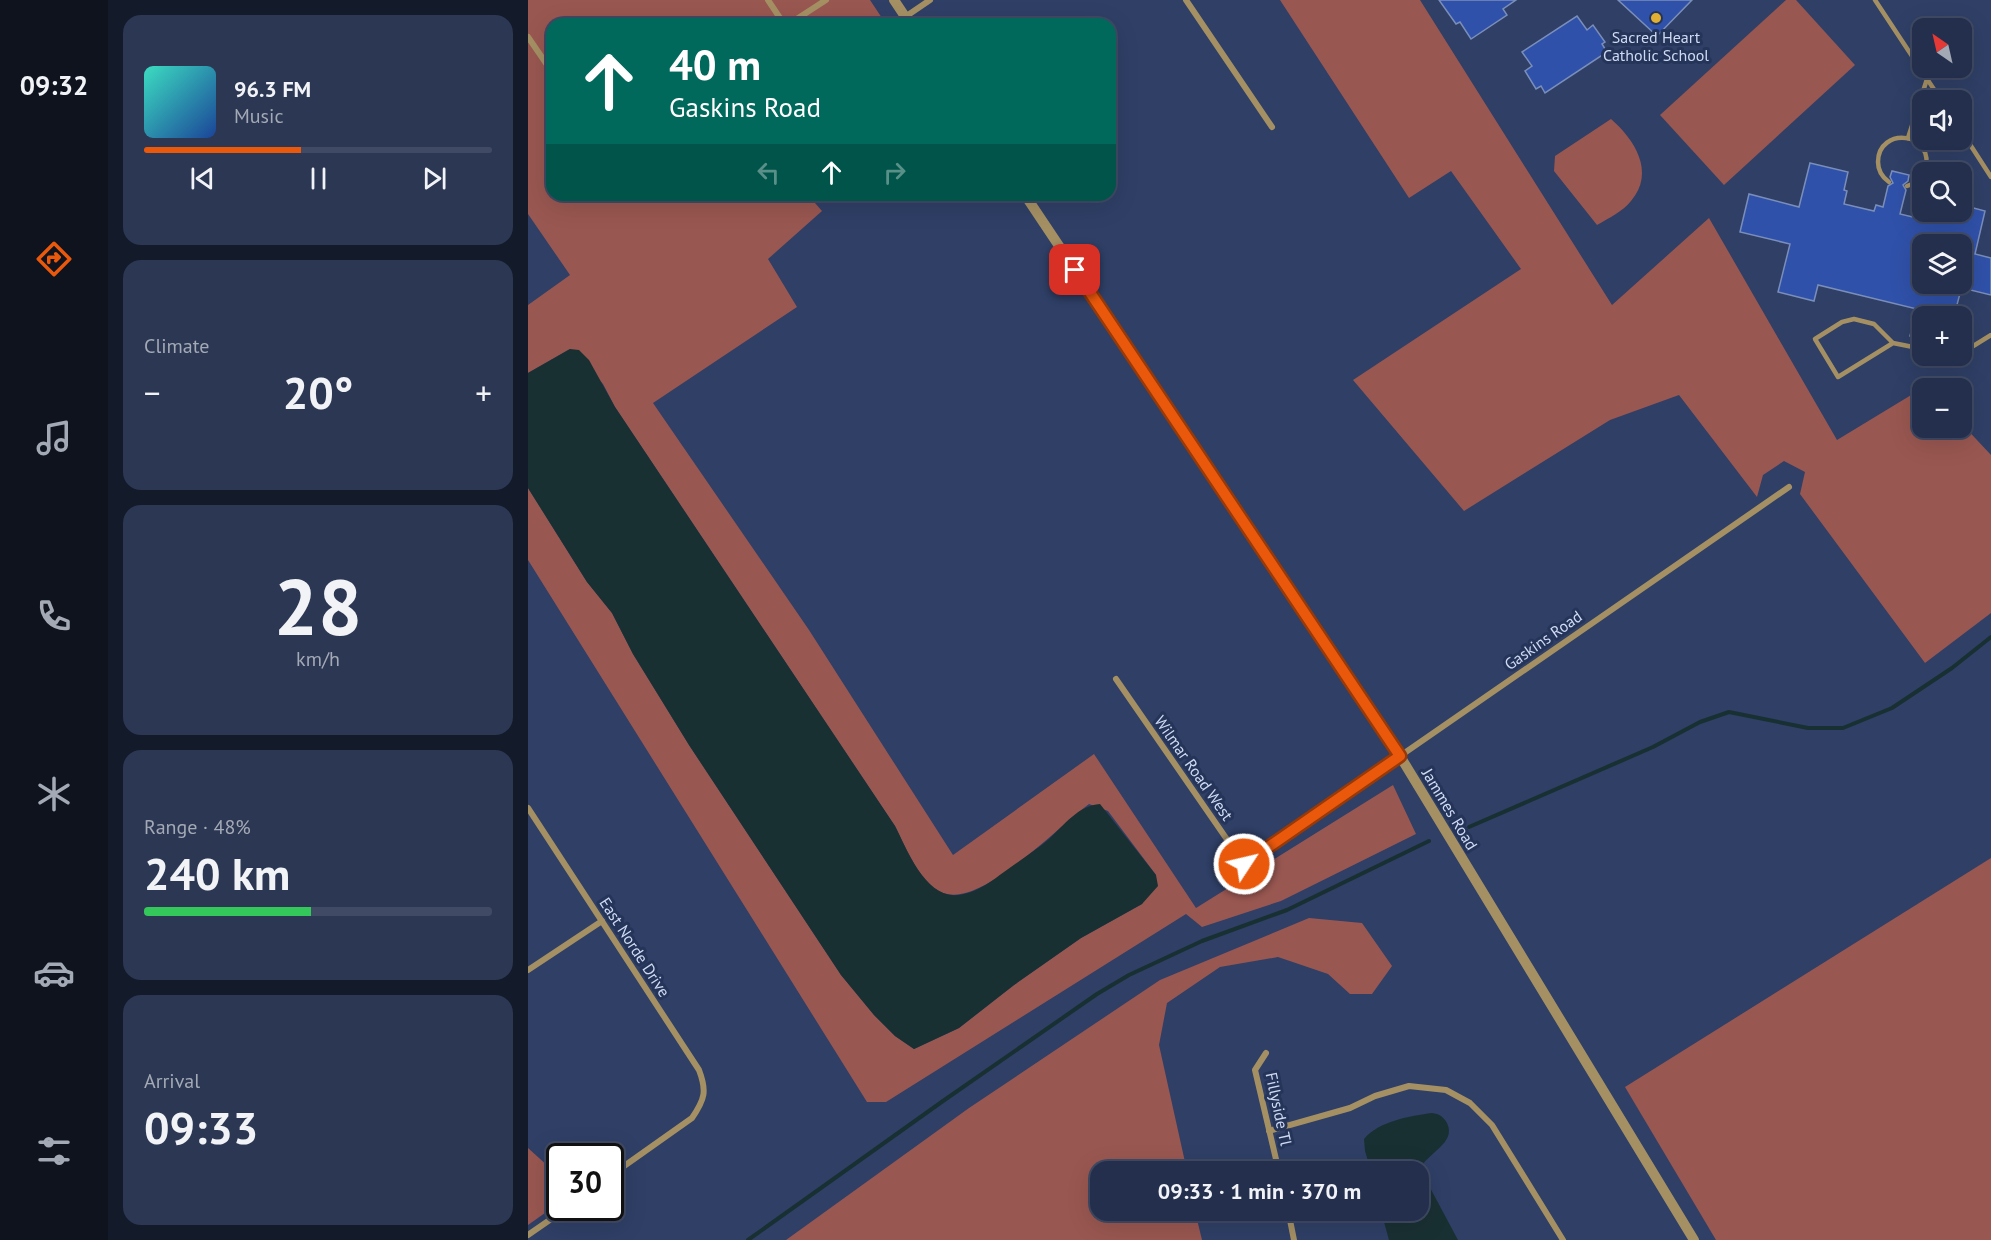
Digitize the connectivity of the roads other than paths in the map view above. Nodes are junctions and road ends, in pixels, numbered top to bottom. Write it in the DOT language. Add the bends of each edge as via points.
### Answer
graph roads {
  1 [pos="768,0"];
  2 [pos="826,0"];
  3 [pos="894,0"];
  4 [pos="930,0"];
  5 [pos="1185,0"];
  6 [pos="1875,0"];
  7 [pos="780,18"];
  8 [pos="798,18"];
  9 [pos="907,18"];
  10 [pos="910,18"];
  11 [pos="528,37"];
  12 [pos="546,63"];
  13 [pos="1927,79"];
  14 [pos="1934,90"];
  15 [pos="1272,127"];
  16 [pos="1908,138"];
  17 [pos="1972,148"];
  18 [pos="1927,162"];
  19 [pos="1991,177"];
  20 [pos="1889,182"];
  21 [pos="1912,184"];
  22 [pos="1907,186"];
  23 [pos="1029,201"];
  24 [pos="1991,335"];
  25 [pos="1893,343"];
  26 [pos="1912,347"];
  27 [pos="1972,347"];
  28 [pos="1790,487"];
  29 [pos="1116,679"];
  30 [pos="1400,756"];
  31 [pos="528,808"];
  32 [pos="1313,816"];
  33 [pos="602,921"];
  34 [pos="528,970"];
  35 [pos="1266,1053"];
  36 [pos="1269,1131"];
  37 [pos="1276,1161"];
  38 [pos="624,1166"];
  39 [pos="548,1221"];
  40 [pos="1290,1221"];
  41 [pos="528,1235"];
  42 [pos="1294,1240"];
  43 [pos="1563,1240"];
  44 [pos="1694,1240"];
  1 -- 7 [label="street"];
  2 -- 8 [label="street"];
  3 -- 9 [label="street"];
  4 -- 10 [label="street"];
  5 -- 15 [label="street"];
  6 -- 13 [label="lane"];
  11 -- 12 [label="street"];
  13 -- 14 [label="lane"];
  13 -- 16 [label="lane"];
  16 -- 18 [label="lane" via="1925,151"];
  16 -- 20 [label="lane" via="1892,140 1881,150 1878,166"];
  17 -- 19 [label="lane"];
  21 -- 22 [label="lane"];
  23 -- 30 [label="street, Jammes Road"];
  24 -- 27 [label="lane"];
  25 -- 25 [label="lane" via="1874,324 1854,319 1815,339 1838,376"];
  25 -- 26 [label="lane"];
  28 -- 30 [label="street, Gaskins Road"];
  29 -- 32 [label="street, Wilmar Road West" via="1244,864"];
  30 -- 32 [label="street, Gaskins Road"];
  30 -- 44 [label="street, Jammes Road"];
  31 -- 33 [label="street, East Norde Drive"];
  33 -- 34 [label="street"];
  33 -- 38 [label="street, East Norde Drive" via="699,1070 705,1092 692,1118"];
  35 -- 36 [label="street, Fillyside Tl" via="1255,1070"];
  36 -- 37 [label="street, Fillyside Tl"];
  36 -- 43 [label="street" via="1409,1086 1446,1090 1470,1103 1492,1125"];
  39 -- 41 [label="street"];
  40 -- 42 [label="street"];
}
